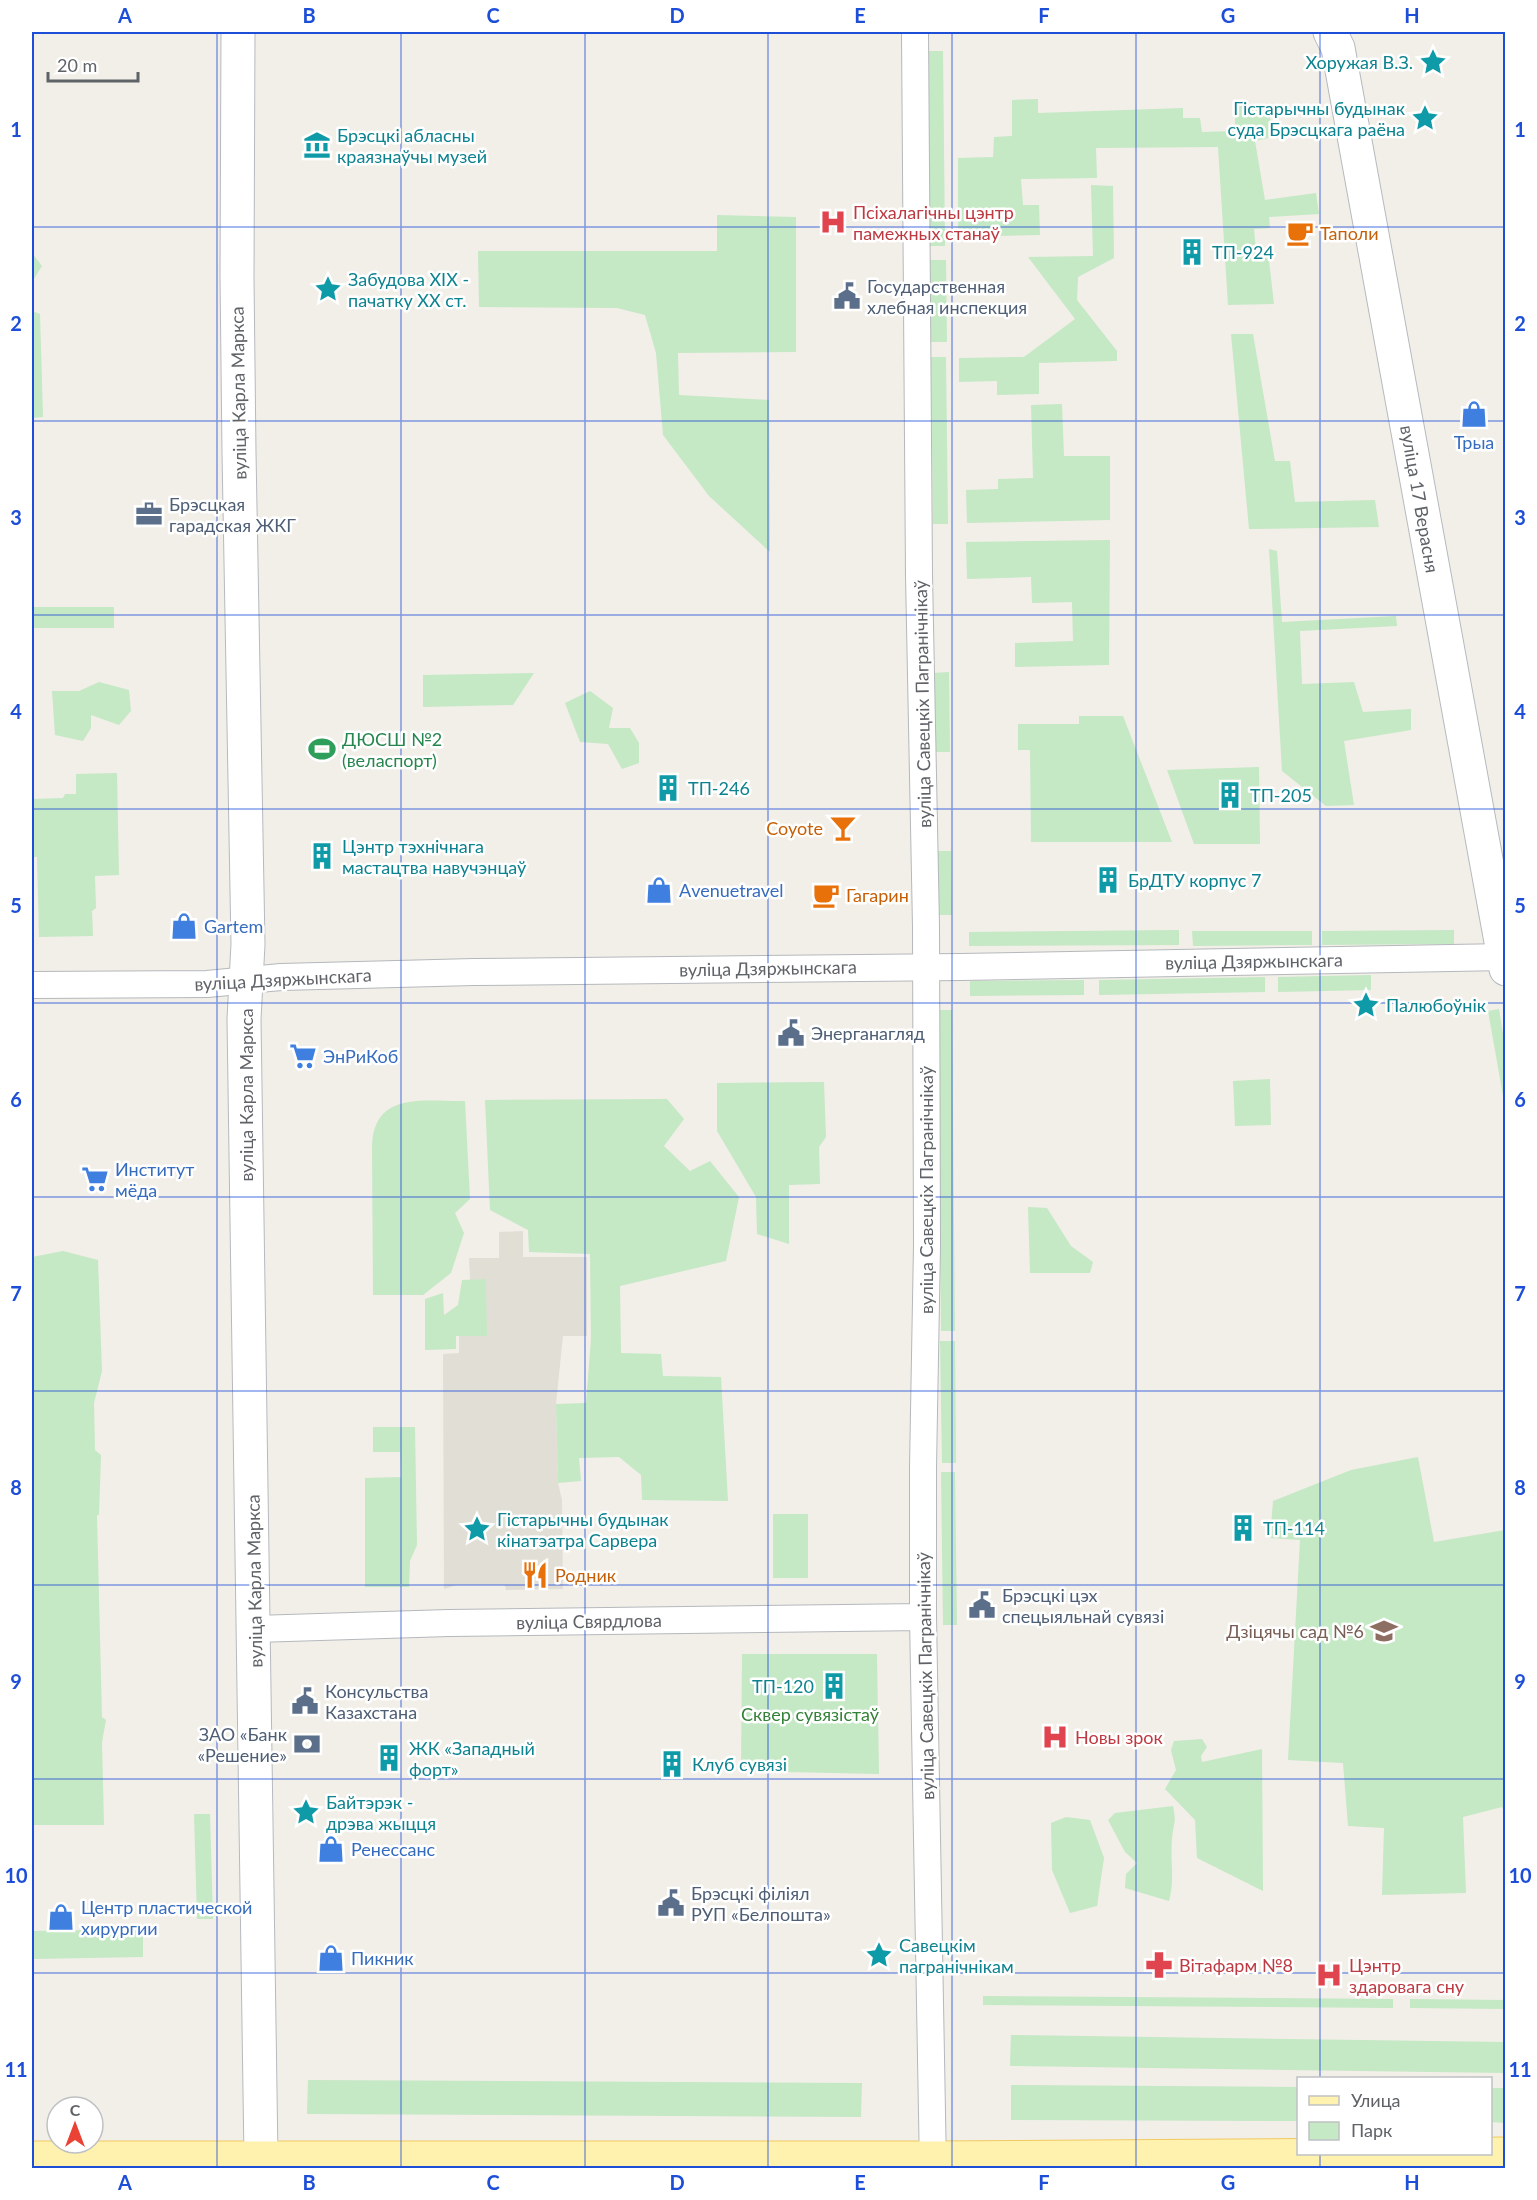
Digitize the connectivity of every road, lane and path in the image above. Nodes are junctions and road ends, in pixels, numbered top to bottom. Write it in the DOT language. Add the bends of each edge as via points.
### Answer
graph roads {
  1 [pos="238,32"];
  2 [pos="915,32"];
  3 [pos="1330,32"];
  4 [pos="1505,961"];
  5 [pos="926,967"];
  6 [pos="247,981"];
  7 [pos="32,986"];
  8 [pos="923,1617"];
  9 [pos="255,1629"];
  10 [pos="1442,2155"];
  11 [pos="32,2158"];
  12 [pos="261,2158"];
  13 [pos="933,2163"];
  1 -- 6 [label="main road, вуліца Карла Маркса" via="237,300"];
  2 -- 5 [label="street, вуліца Савецкіх Пагранічнікаў"];
  3 -- 4 [label="main road, вуліца 17 Верасня" via="1338,48"];
  4 -- 5 [label="street, вуліца Дзяржынскага"];
  5 -- 6 [label="street, вуліца Дзяржынскага" via="474,972"];
  5 -- 8 [label="street, вуліца Савецкіх Пагранічнікаў"];
  6 -- 7 [label="street, вуліца Дзяржынскага"];
  6 -- 9 [label="main road, вуліца Карла Маркса" via="244,1019"];
  8 -- 9 [label="street, вуліца Свярдлова"];
  8 -- 13 [label="street, вуліца Савецкіх Пагранічнікаў"];
  9 -- 12 [label="main road, вуліца Карла Маркса"];
  10 -- 13 [label="main road"];
  11 -- 12 [label="main road"];
  12 -- 13 [label="main road"];
}
